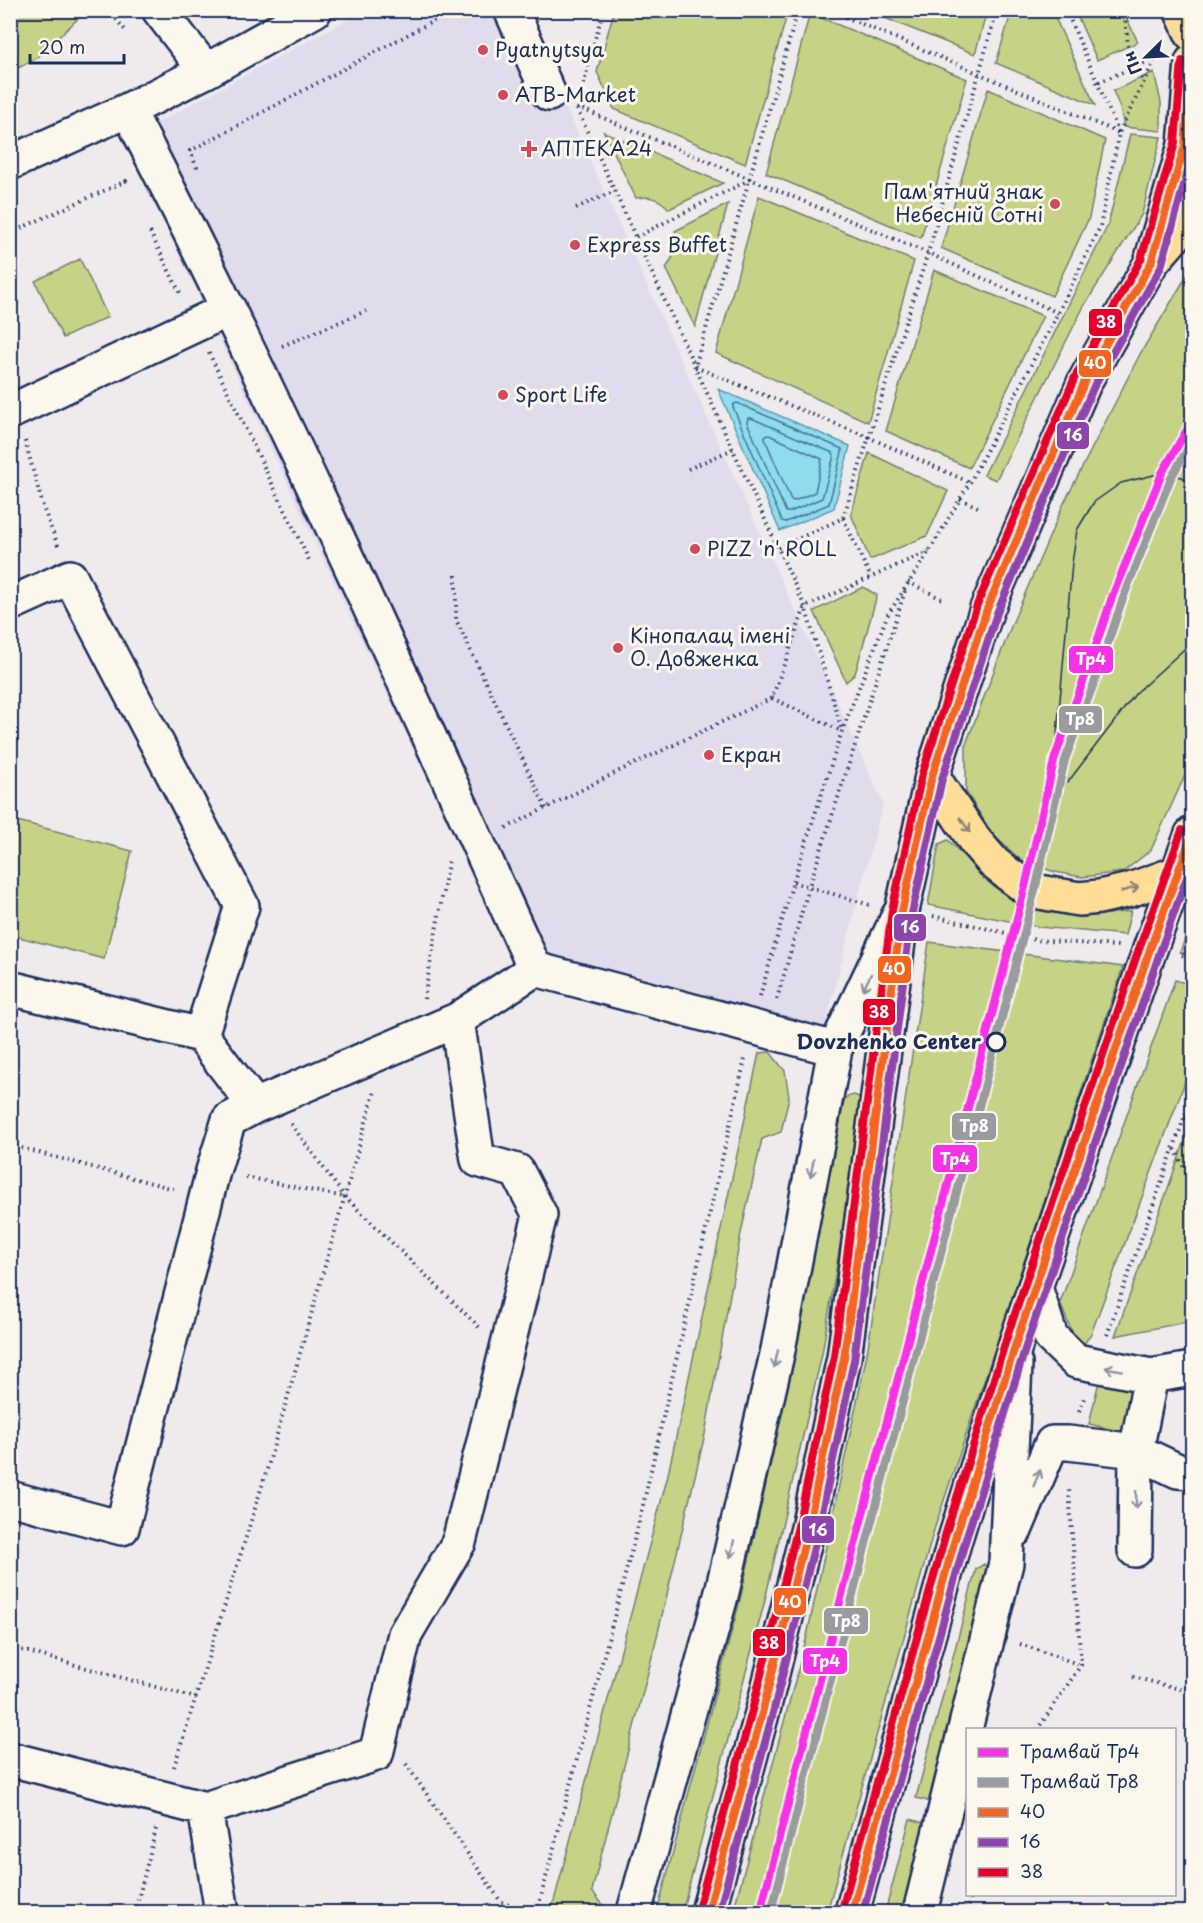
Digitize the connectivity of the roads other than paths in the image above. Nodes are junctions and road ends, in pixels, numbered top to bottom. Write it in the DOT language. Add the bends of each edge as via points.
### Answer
graph roads {
  1 [pos="159,10"];
  2 [pos="315,10"];
  3 [pos="511,10"];
  4 [pos="1181,10"];
  5 [pos="1192,34"];
  6 [pos="1192,62"];
  7 [pos="206,70"];
  8 [pos="563,101"];
  9 [pos="128,110"];
  10 [pos="10,163"];
  11 [pos="1192,216"];
  12 [pos="1151,263"];
  13 [pos="230,309"];
  14 [pos="12,406"];
  15 [pos="10,604"];
  16 [pos="932,777"];
  17 [pos="1192,834"];
  18 [pos="1177,873"];
  19 [pos="914,913"];
  20 [pos="535,969"];
  21 [pos="10,988"];
  22 [pos="457,1020"];
  23 [pos="201,1035"];
  24 [pos="835,1048"];
  25 [pos="264,1102"];
  26 [pos="1035,1287"];
  27 [pos="1016,1343"];
  28 [pos="1192,1369"];
  29 [pos="1151,1376"];
  30 [pos="1137,1451"];
  31 [pos="1192,1472"];
  32 [pos="10,1498"];
  33 [pos="1135,1550"];
  34 [pos="1006,1551"];
  35 [pos="10,1760"];
  36 [pos="205,1809"];
  37 [pos="222,1912"];
  38 [pos="634,1912"];
  39 [pos="708,1912"];
  40 [pos="852,1912"];
  41 [pos="920,1912"];
  1 -- 7 [label="street"];
  2 -- 7 [label="street"];
  3 -- 8 [label="street"];
  4 -- 5 [label="main road"];
  6 -- 12 [label="main road" via="1185,145"];
  7 -- 9 [label="street"];
  9 -- 10 [label="street"];
  9 -- 13 [label="street"];
  11 -- 12 [label="main road"];
  12 -- 16 [label="main road" via="1085,381 996,587"];
  13 -- 14 [label="street"];
  13 -- 20 [label="street"];
  15 -- 23 [label="street" via="70,577 242,906"];
  16 -- 18 [label="main road, one-way" via="975,841 994,863 1025,887 1079,899 1130,890"];
  16 -- 19 [label="main road"];
  17 -- 18 [label="main road"];
  18 -- 26 [label="main road"];
  19 -- 24 [label="street, one-way"];
  19 -- 39 [label="main road" via="844,1358 805,1539"];
  20 -- 22 [label="street"];
  20 -- 24 [label="street" via="757,1041"];
  21 -- 23 [label="street"];
  22 -- 25 [label="street"];
  22 -- 36 [label="street" via="478,1160 517,1171 540,1215 459,1542 405,1634 376,1754"];
  23 -- 25 [label="street"];
  24 -- 38 [label="street, one-way" via="778,1350 721,1596"];
  25 -- 32 [label="street" via="229,1120 122,1528"];
  26 -- 27 [label="main road"];
  29 -- 26 [label="street, one-way" via="1076,1361 1051,1337"];
  27 -- 34 [label="street"];
  27 -- 40 [label="main road" via="955,1539"];
  28 -- 29 [label="street"];
  29 -- 30 [label="street"];
  30 -- 31 [label="street" via="1178,1471"];
  30 -- 33 [label="street, one-way"];
  34 -- 30 [label="street, one-way" via="1052,1443"];
  34 -- 41 [label="street"];
  35 -- 36 [label="street"];
  36 -- 37 [label="street"];
}
